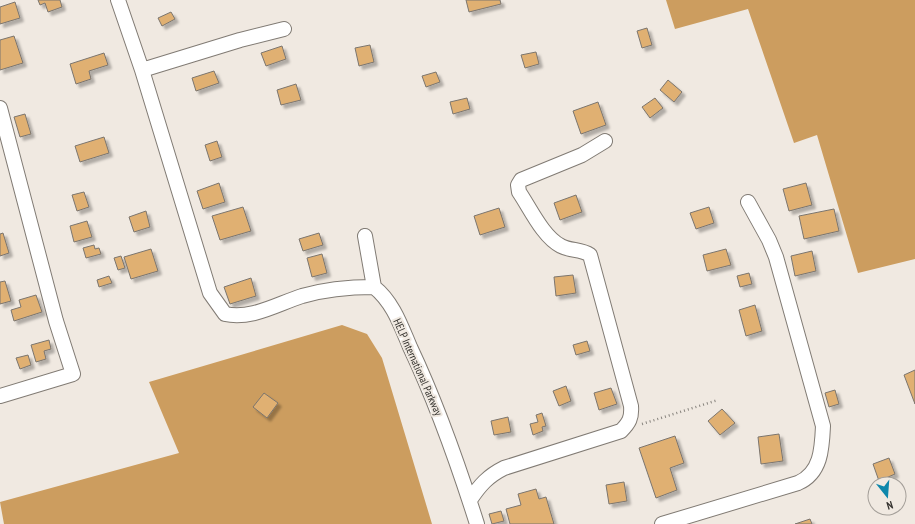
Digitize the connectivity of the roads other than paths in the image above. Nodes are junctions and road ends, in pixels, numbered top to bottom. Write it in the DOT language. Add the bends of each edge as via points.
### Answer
graph roads {
  1 [pos="118,0"];
  2 [pos="284,29"];
  3 [pos="142,70"];
  4 [pos="0,108"];
  5 [pos="2,126"];
  6 [pos="605,141"];
  7 [pos="748,202"];
  8 [pos="365,236"];
  9 [pos="374,287"];
  10 [pos="0,396"];
  11 [pos="470,500"];
  12 [pos="477,524"];
  13 [pos="662,524"];
  1 -- 3 [label="street"];
  2 -- 3 [label="street"];
  3 -- 9 [label="street" via="210,293 225,314 236,317 252,314 303,296 343,287"];
  4 -- 5 [label="street"];
  5 -- 10 [label="street" via="56,321 74,374"];
  6 -- 11 [label="street" via="582,155 521,180 518,184 519,192 548,237 564,248 590,255 631,406 629,423 621,431 499,470 484,480"];
  7 -- 13 [label="street" via="776,257 822,426 818,464 807,479 798,483"];
  8 -- 9 [label="street"];
  9 -- 11 [label="street, HELP International Parkway" via="384,295 395,313 431,391"];
  11 -- 12 [label="street, HELP International Parkway"];
}
